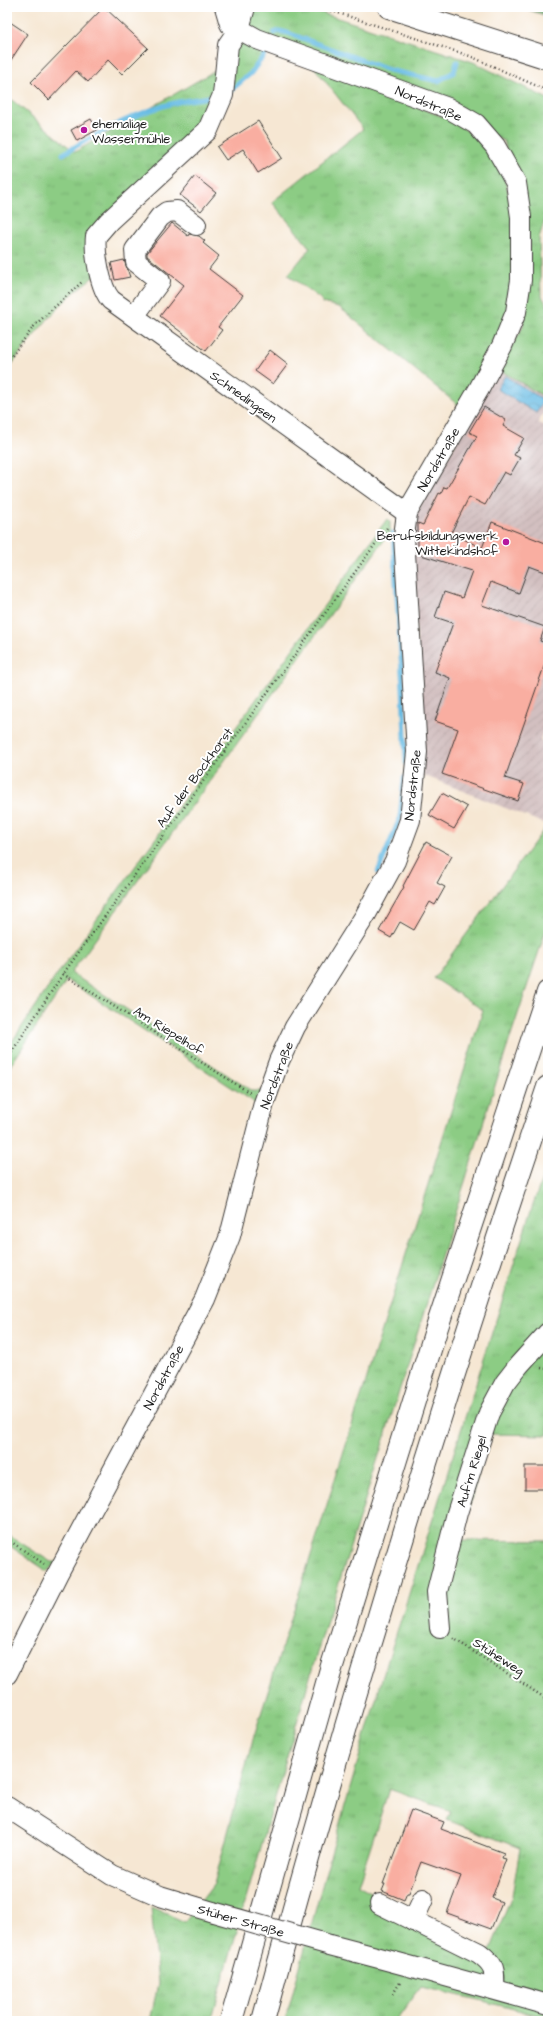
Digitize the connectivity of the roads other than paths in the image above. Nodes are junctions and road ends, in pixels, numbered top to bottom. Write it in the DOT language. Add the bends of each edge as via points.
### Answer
graph roads {
  1 [pos="225,7"];
  2 [pos="245,7"];
  3 [pos="389,7"];
  4 [pos="239,29"];
  5 [pos="548,58"];
  6 [pos="196,225"];
  7 [pos="134,316"];
  8 [pos="404,511"];
  9 [pos="548,992"];
  10 [pos="548,1087"];
  11 [pos="548,1332"];
  12 [pos="440,1628"];
  13 [pos="7,1674"];
  14 [pos="7,1808"];
  15 [pos="423,1899"];
  16 [pos="380,1904"];
  17 [pos="414,1921"];
  18 [pos="494,1989"];
  19 [pos="548,2005"];
  20 [pos="231,2021"];
  21 [pos="263,2021"];
  1 -- 4 [label="street, Nordstraße" via="230,24"];
  2 -- 4 [label="street"];
  3 -- 5 [label="main road"];
  4 -- 7 [label="street, Schnedingsen" via="228,45 223,95 208,130 96,236 95,246 105,291 108,297"];
  4 -- 8 [label="street, Nordstraße" via="257,39 448,108 476,124 490,140 516,183 521,217 521,280 516,312 502,346 479,389"];
  6 -- 7 [label="street" via="177,211 167,212 138,245 135,250 136,262 160,281"];
  7 -- 8 [label="street, Schnedingsen"];
  8 -- 13 [label="street, Nordstraße" via="404,563 417,752 410,820 395,861 365,916 295,1027 279,1061 264,1102 230,1236 205,1299 58,1573"];
  9 -- 20 [label="main road" via="440,1319 331,1669"];
  10 -- 21 [label="main road" via="471,1317 360,1675"];
  11 -- 12 [label="street, Auf'm Riegel" via="510,1377 489,1413 457,1513 437,1592"];
  14 -- 18 [label="street, Stüher Straße, bridge" via="112,1875 160,1896"];
  15 -- 17 [label="street"];
  16 -- 17 [label="street"];
  17 -- 18 [label="street" via="490,1961 494,1969"];
  18 -- 19 [label="street, Stüher Straße"];
}
